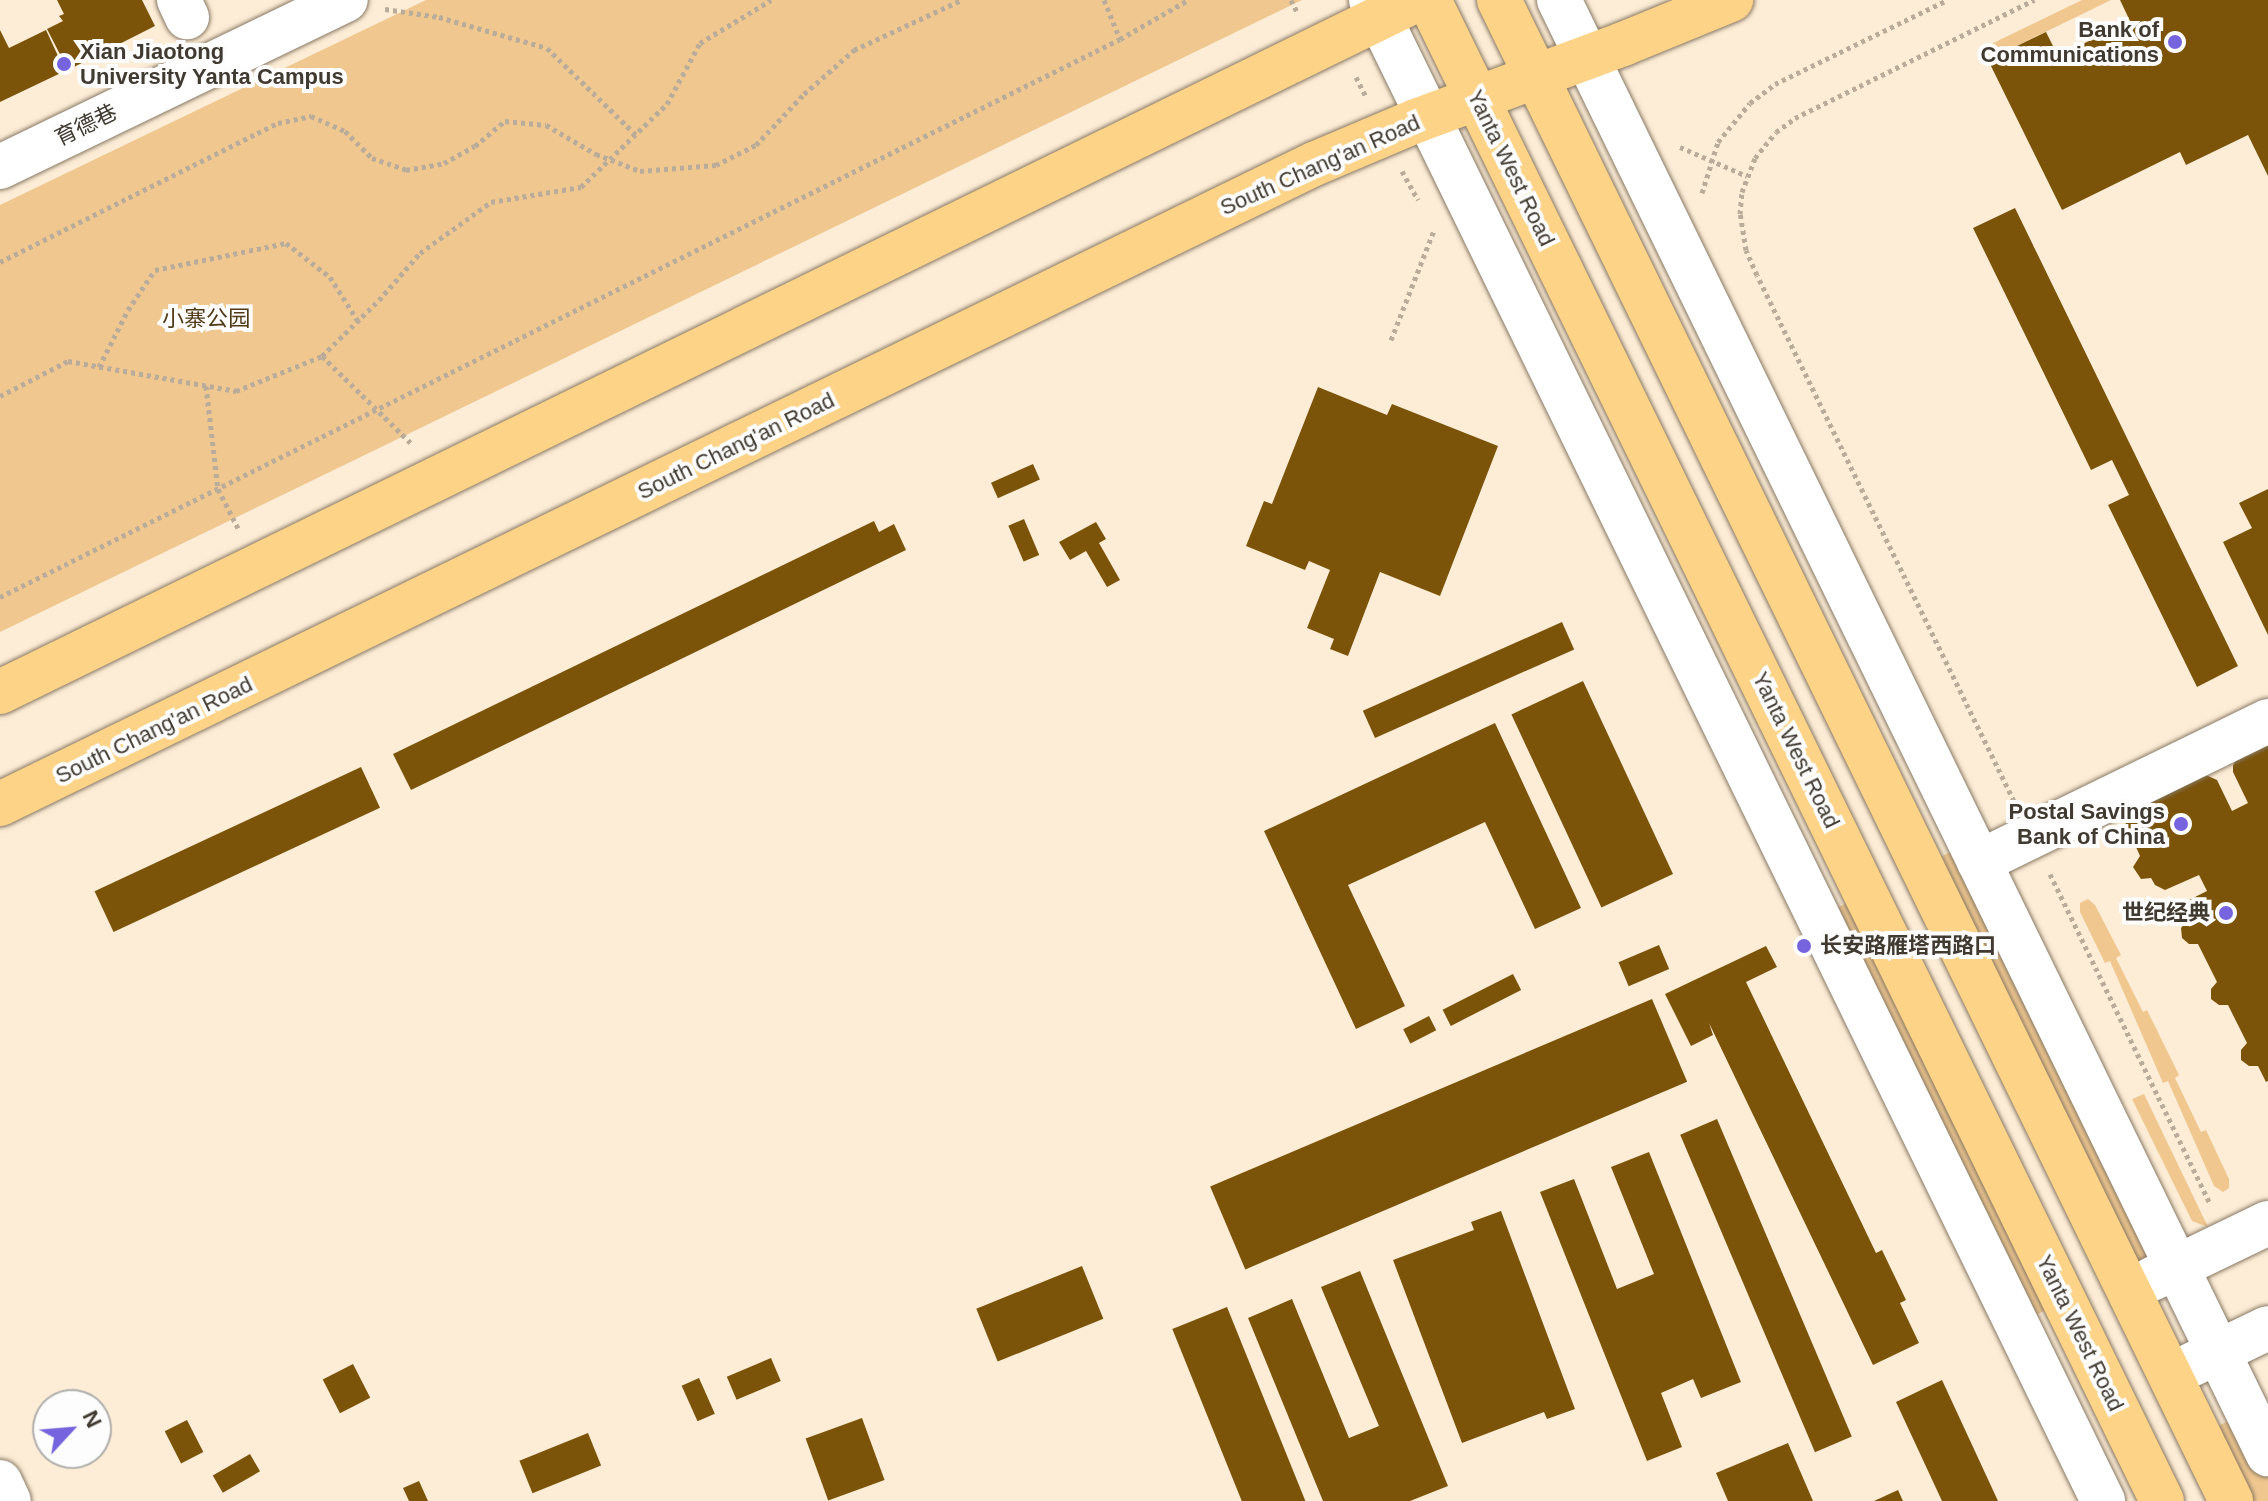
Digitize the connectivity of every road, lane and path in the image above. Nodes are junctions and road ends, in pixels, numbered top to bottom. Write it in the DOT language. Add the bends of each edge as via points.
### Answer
graph roads {
  1 [pos="771,0"];
  2 [pos="961,0"];
  3 [pos="1104,0"];
  4 [pos="1188,0"];
  5 [pos="1429,0"];
  6 [pos="1499,0"];
  7 [pos="1559,0"];
  8 [pos="1731,0"];
  9 [pos="1947,0"];
  10 [pos="2034,0"];
  11 [pos="343,1"];
  12 [pos="1389,6"];
  13 [pos="1120,39"];
  14 [pos="1587,58"];
  15 [pos="1537,77"];
  16 [pos="1477,98"];
  17 [pos="1427,116"];
  18 [pos="636,135"];
  19 [pos="1674,144"];
  20 [pos="1710,160"];
  21 [pos="0,167"];
  22 [pos="1747,176"];
  23 [pos="1701,199"];
  24 [pos="1439,218"];
  25 [pos="0,262"];
  26 [pos="358,321"];
  27 [pos="1391,340"];
  28 [pos="322,356"];
  29 [pos="99,367"];
  30 [pos="206,386"];
  31 [pos="0,396"];
  32 [pos="376,410"];
  33 [pos="446,476"];
  34 [pos="218,489"];
  35 [pos="258,567"];
  36 [pos="0,597"];
  37 [pos="0,692"];
  38 [pos="2268,721"];
  39 [pos="0,804"];
  40 [pos="2031,836"];
  41 [pos="1979,862"];
  42 [pos="2268,1223"];
  43 [pos="2229,1242"];
  44 [pos="2177,1267"];
  45 [pos="2129,1291"];
  46 [pos="2268,1328"];
  47 [pos="2218,1352"];
  48 [pos="2170,1376"];
  49 [pos="2268,1454"];
  50 [pos="0,1482"];
  51 [pos="9,1501"];
  52 [pos="2103,1501"];
  53 [pos="2162,1501"];
  54 [pos="2231,1501"];
  1 -- 18 [label="path" via="700,43 667,104"];
  2 -- 25 [label="path, bridge" via="854,50 756,145 716,165 640,171 596,154 546,125 505,121 444,163 406,170 372,158 345,131 311,116 278,123"];
  3 -- 13 [label="path"];
  4 -- 13 [label="path"];
  5 -- 16 [label="main road, Yanta West Road"];
  6 -- 15 [label="main road"];
  7 -- 14 [label="street"];
  8 -- 14 [label="main road, South Chang'an Road"];
  9 -- 20 [label="path" via="1775,84 1739,114"];
  10 -- 22 [label="path" via="1795,118 1767,142"];
  11 -- 18 [label="path" via="439,17 547,48"];
  11 -- 21 [label="street, 育德巷"];
  12 -- 17 [label="street"];
  12 -- 33 [label="main road"];
  13 -- 32 [label="path"];
  14 -- 15 [label="main road, South Chang'an Road"];
  14 -- 41 [label="street"];
  15 -- 16 [label="main road, South Chang'an Road"];
  15 -- 45 [label="main road"];
  16 -- 17 [label="main road, South Chang'an Road"];
  16 -- 53 [label="main road, Yanta West Road"];
  17 -- 39 [label="main road, South Chang'an Road" via="1314,164"];
  17 -- 52 [label="street"];
  18 -- 26 [label="path" via="581,187 491,202 420,253"];
  19 -- 20 [label="path"];
  20 -- 22 [label="path"];
  20 -- 23 [label="path"];
  22 -- 40 [label="path" via="1740,214 1746,250"];
  24 -- 27 [label="path"];
  26 -- 28 [label="path"];
  26 -- 29 [label="path" via="330,277 286,243 155,270"];
  28 -- 30 [label="path" via="236,391"];
  28 -- 32 [label="path"];
  29 -- 30 [label="path"];
  29 -- 31 [label="path" via="68,361"];
  30 -- 34 [label="path"];
  32 -- 33 [label="path"];
  32 -- 34 [label="path"];
  33 -- 35 [label="main road"];
  34 -- 35 [label="path"];
  34 -- 36 [label="path"];
  35 -- 37 [label="main road"];
  38 -- 40 [label="street"];
  40 -- 41 [label="street"];
  40 -- 43 [label="path"];
  41 -- 44 [label="street"];
  42 -- 43 [label="street"];
  43 -- 44 [label="street"];
  44 -- 45 [label="street"];
  44 -- 47 [label="street"];
  45 -- 48 [label="main road"];
  46 -- 47 [label="street"];
  47 -- 48 [label="street"];
  47 -- 49 [label="street"];
  48 -- 54 [label="main road"];
  50 -- 51 [label="street"];
}
